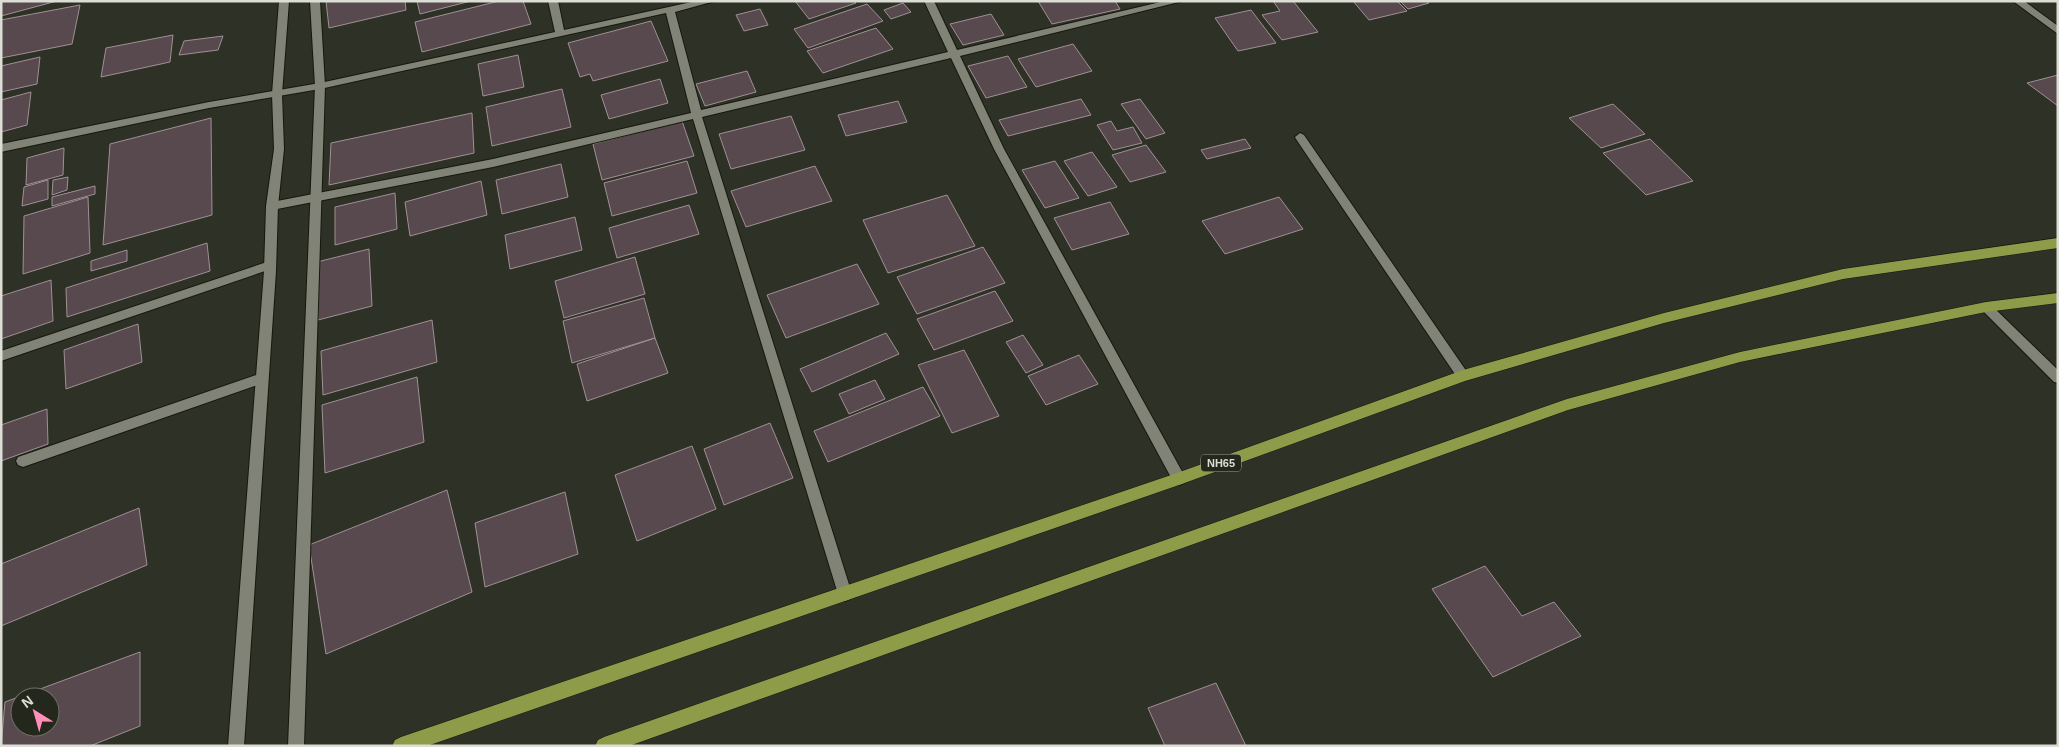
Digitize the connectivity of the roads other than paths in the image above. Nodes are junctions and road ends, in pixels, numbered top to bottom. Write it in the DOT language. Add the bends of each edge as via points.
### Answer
graph roads {
  1 [pos="284,1"];
  2 [pos="315,1"];
  3 [pos="553,1"];
  4 [pos="710,1"];
  5 [pos="929,1"];
  6 [pos="1178,1"];
  7 [pos="2018,1"];
  8 [pos="670,10"];
  9 [pos="2058,32"];
  10 [pos="560,35"];
  11 [pos="954,53"];
  12 [pos="320,86"];
  13 [pos="277,94"];
  14 [pos="697,116"];
  15 [pos="1300,136"];
  16 [pos="1,148"];
  17 [pos="315,198"];
  18 [pos="272,206"];
  19 [pos="2058,243"];
  20 [pos="270,265"];
  21 [pos="2058,298"];
  22 [pos="1986,307"];
  23 [pos="1,356"];
  24 [pos="1463,376"];
  25 [pos="262,378"];
  26 [pos="2058,378"];
  27 [pos="23,461"];
  28 [pos="1179,479"];
  29 [pos="845,594"];
  30 [pos="236,746"];
  31 [pos="296,746"];
  32 [pos="401,746"];
  33 [pos="604,746"];
  1 -- 13 [label="street"];
  2 -- 12 [label="street"];
  3 -- 10 [label="street"];
  4 -- 8 [label="street"];
  5 -- 11 [label="street"];
  6 -- 11 [label="street"];
  7 -- 9 [label="street"];
  8 -- 10 [label="street"];
  8 -- 14 [label="street"];
  10 -- 12 [label="street"];
  11 -- 14 [label="street"];
  11 -- 28 [label="street" via="999,149"];
  12 -- 13 [label="street"];
  12 -- 17 [label="street"];
  13 -- 16 [label="street"];
  13 -- 18 [label="street" via="279,149"];
  14 -- 17 [label="street" via="493,163"];
  14 -- 29 [label="street"];
  15 -- 24 [label="street"];
  17 -- 18 [label="street"];
  17 -- 31 [label="street"];
  18 -- 20 [label="street"];
  19 -- 24 [label="highway, NH65" via="1843,274 1664,318"];
  20 -- 23 [label="street"];
  20 -- 25 [label="street"];
  21 -- 22 [label="highway"];
  22 -- 26 [label="street"];
  22 -- 33 [label="highway" via="1740,357 1567,405"];
  24 -- 28 [label="highway, NH65"];
  25 -- 27 [label="street"];
  25 -- 30 [label="street"];
  28 -- 29 [label="highway, NH65"];
  29 -- 32 [label="highway, NH65"];
}
